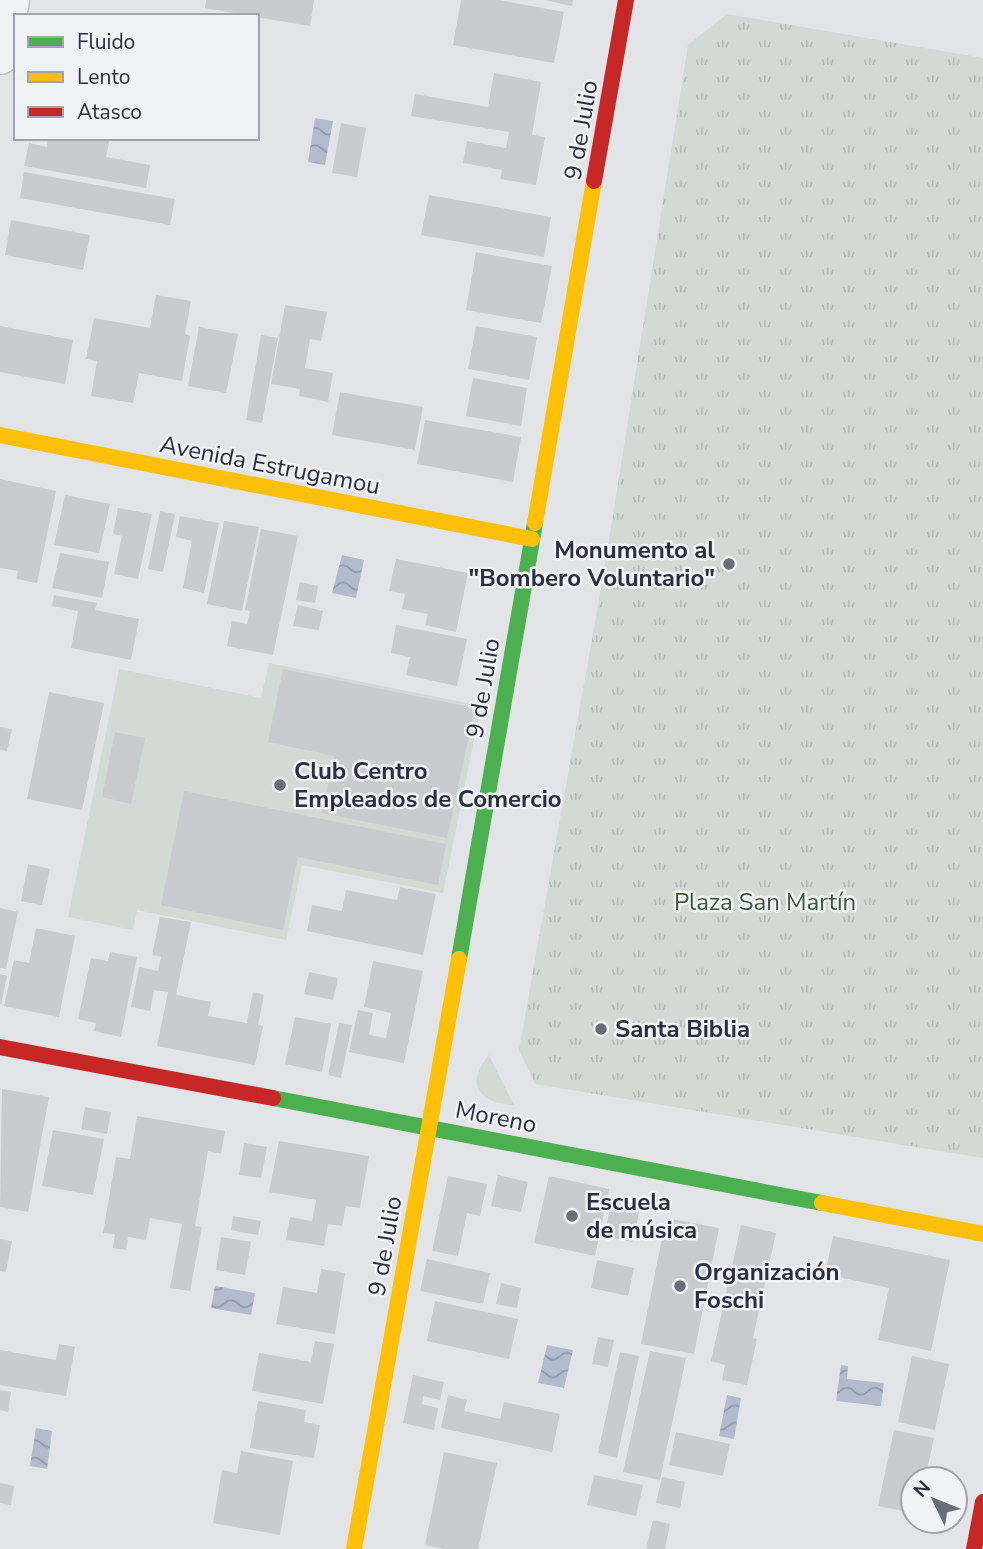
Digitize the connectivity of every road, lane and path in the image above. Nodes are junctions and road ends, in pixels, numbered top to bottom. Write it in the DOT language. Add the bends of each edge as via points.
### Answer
graph roads {
  1 [pos="10,0"];
  2 [pos="626,0"];
  3 [pos="0,55"];
  4 [pos="0,435"];
  5 [pos="532,539"];
  6 [pos="0,1047"];
  7 [pos="429,1127"];
  8 [pos="983,1234"];
  9 [pos="983,1502"];
  10 [pos="354,1549"];
  11 [pos="974,1549"];
  1 -- 3 [label="street"];
  2 -- 5 [label="main road, 9 de Julio"];
  4 -- 5 [label="main road, Avenida Estrugamou"];
  5 -- 7 [label="main road, 9 de Julio"];
  6 -- 7 [label="main road, Moreno"];
  7 -- 8 [label="main road, Moreno"];
  7 -- 10 [label="main road, 9 de Julio"];
  9 -- 11 [label="main road"];
}
